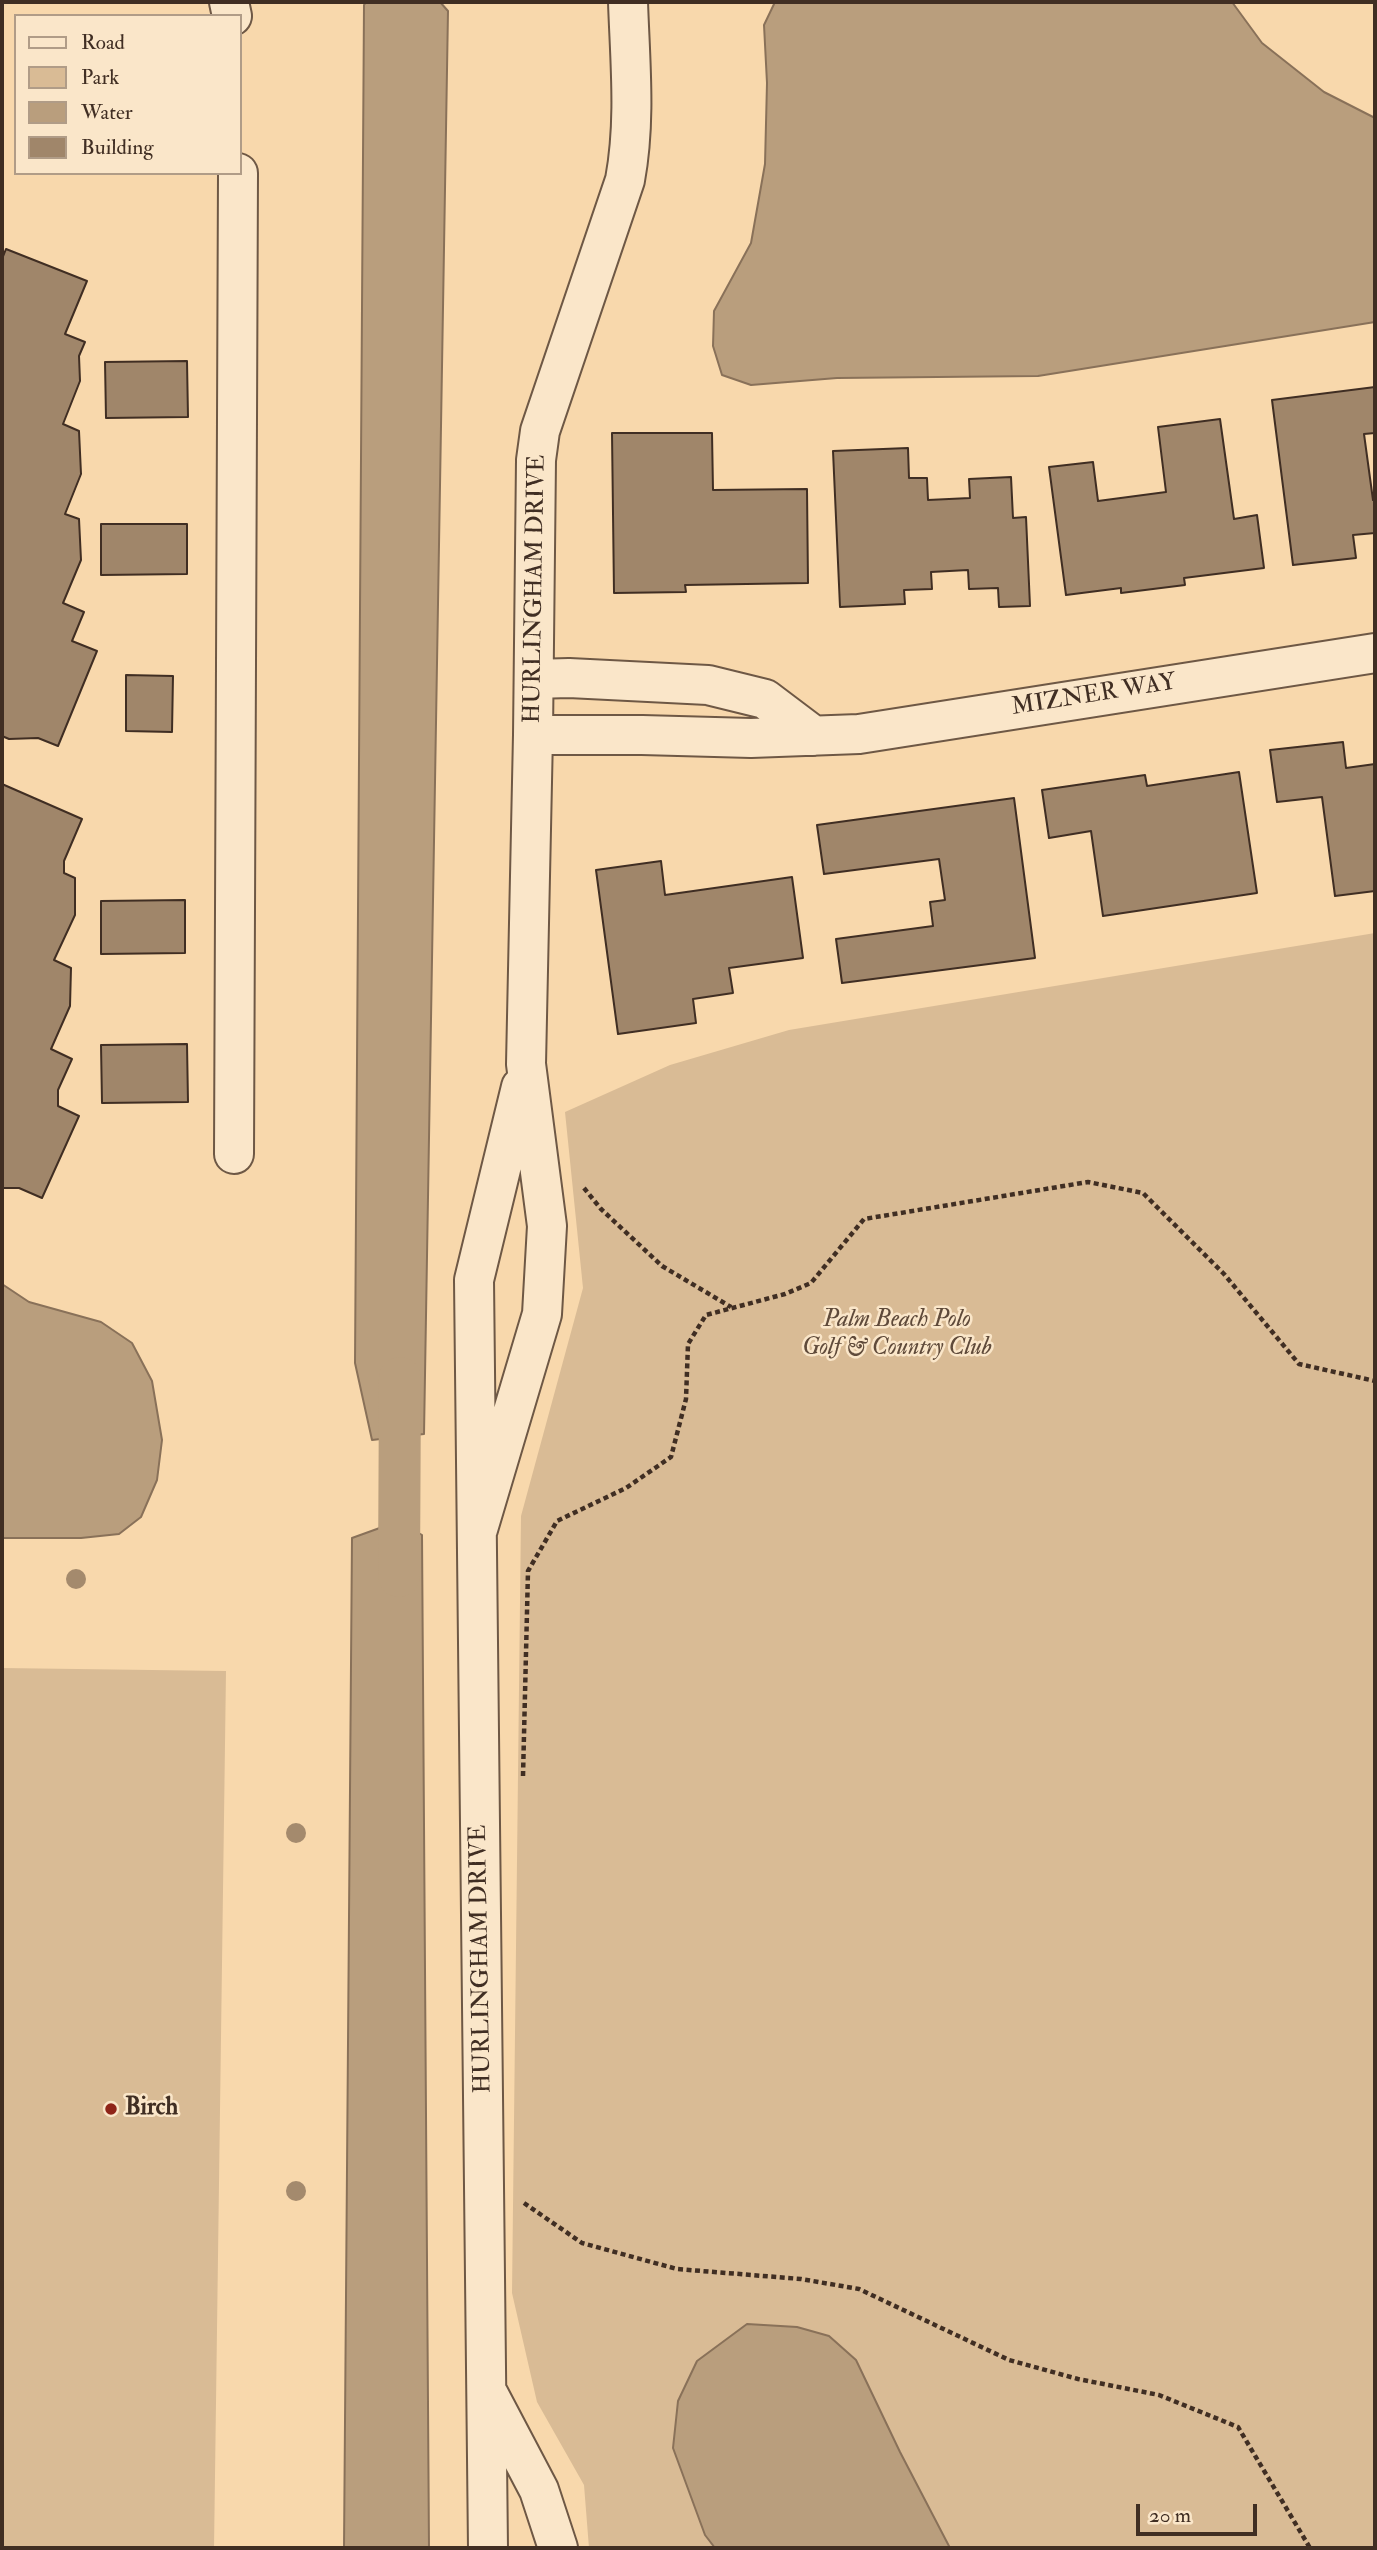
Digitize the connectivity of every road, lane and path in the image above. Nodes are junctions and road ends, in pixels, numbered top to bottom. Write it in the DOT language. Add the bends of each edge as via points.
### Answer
graph roads {
  1 [pos="628,2"];
  2 [pos="237,175"];
  3 [pos="1375,653"];
  4 [pos="534,678"];
  5 [pos="533,735"];
  6 [pos="814,736"];
  7 [pos="526,1065"];
  8 [pos="233,1154"];
  9 [pos="583,1187"];
  10 [pos="732,1308"];
  11 [pos="1375,1381"];
  12 [pos="478,1529"];
  13 [pos="523,1780"];
  14 [pos="520,2200"];
  15 [pos="487,2390"];
  16 [pos="488,2548"];
  17 [pos="558,2548"];
  18 [pos="1310,2548"];
  1 -- 4 [label="street, HURLINGHAM DRIVE" via="632,119 625,180 540,430"];
  2 -- 8 [label="street"];
  3 -- 6 [label="street, MIZNER WAY" via="859,734"];
  4 -- 5 [label="street, HURLINGHAM DRIVE"];
  4 -- 6 [label="street" via="708,685 765,699"];
  5 -- 6 [label="street, MIZNER WAY"];
  5 -- 7 [label="street, HURLINGHAM DRIVE"];
  7 -- 12 [label="street, HURLINGHAM DRIVE" via="474,1280"];
  7 -- 12 [label="street, HURLINGHAM DRIVE" via="547,1226 542,1314"];
  9 -- 10 [label="path" via="662,1266"];
  10 -- 11 [label="path" via="811,1283 864,1219 1088,1182 1143,1193 1224,1274 1299,1364"];
  10 -- 13 [label="path" via="706,1315 688,1344 686,1399 671,1457 626,1488 557,1521 528,1571"];
  12 -- 15 [label="street, HURLINGHAM DRIVE"];
  14 -- 18 [label="path" via="582,2243 677,2269 801,2279 859,2289 1009,2360 1159,2395 1238,2427"];
  15 -- 16 [label="street, HURLINGHAM DRIVE"];
  15 -- 17 [label="street, HURLINGHAM DRIVE" via="539,2490"];
}
